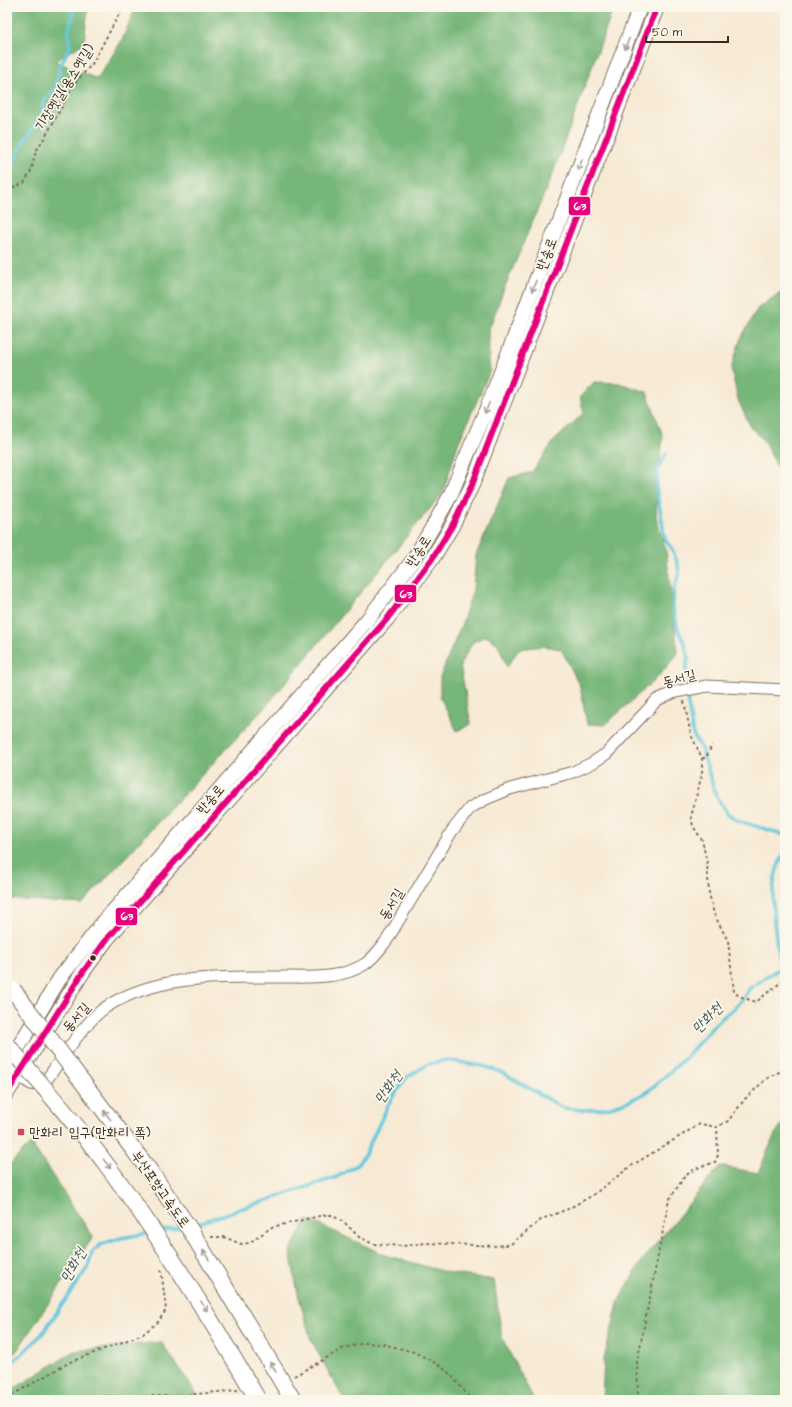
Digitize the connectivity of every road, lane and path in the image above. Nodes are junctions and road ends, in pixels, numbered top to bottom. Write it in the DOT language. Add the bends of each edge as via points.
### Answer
graph roads {
  1 [pos="123,7"];
  2 [pos="640,7"];
  3 [pos="658,7"];
  4 [pos="7,190"];
  5 [pos="686,689"];
  6 [pos="785,690"];
  7 [pos="712,745"];
  8 [pos="702,758"];
  9 [pos="785,979"];
  10 [pos="13,990"];
  11 [pos="7,1045"];
  12 [pos="785,1069"];
  13 [pos="10,1070"];
  14 [pos="7,1093"];
  15 [pos="717,1127"];
  16 [pos="208,1238"];
  17 [pos="162,1261"];
  18 [pos="7,1398"];
  19 [pos="258,1400"];
  20 [pos="293,1400"];
  21 [pos="638,1400"];
  1 -- 4 [label="path, 기장옛길(용소옛길)" via="92,64 74,84 36,151 32,171 24,183"];
  2 -- 13 [label="main road, 반송로, one-way" via="492,396 450,496 414,559 368,619 101,925 60,978"];
  3 -- 13 [label="main road, 반송로" via="472,485 432,559 387,619 107,939"];
  5 -- 6 [label="street, 동서길" via="707,686"];
  5 -- 8 [label="path" via="691,735"];
  5 -- 13 [label="street, 동서길" via="657,700 606,754 592,763 573,772 510,789 470,808 452,831 387,940 364,965 323,976 212,977 156,985 106,1007 90,1021 40,1086 35,1086"];
  7 -- 8 [label="path" via="706,758"];
  8 -- 9 [label="path" via="702,774 691,817 693,826 702,840 714,914 728,941 734,992 756,1002"];
  20 -- 10 [label="highway, 부산포항고속도로, one-way, bridge" via="186,1224 152,1174"];
  11 -- 19 [label="highway, 부산포항고속도로, one-way, bridge" via="88,1140 152,1228 203,1305"];
  12 -- 15 [label="path" via="766,1079 745,1099 728,1121"];
  13 -- 14 [label="main road, 반송로"];
  15 -- 16 [label="path" via="700,1124 631,1166 594,1195 542,1219 511,1244 373,1244 331,1215 272,1227 249,1243 241,1244 220,1237"];
  15 -- 21 [label="path" via="718,1155 715,1162 695,1169 685,1176 669,1200 637,1362"];
  17 -- 18 [label="path" via="160,1275 166,1310 158,1322 143,1334 70,1362"];
}
